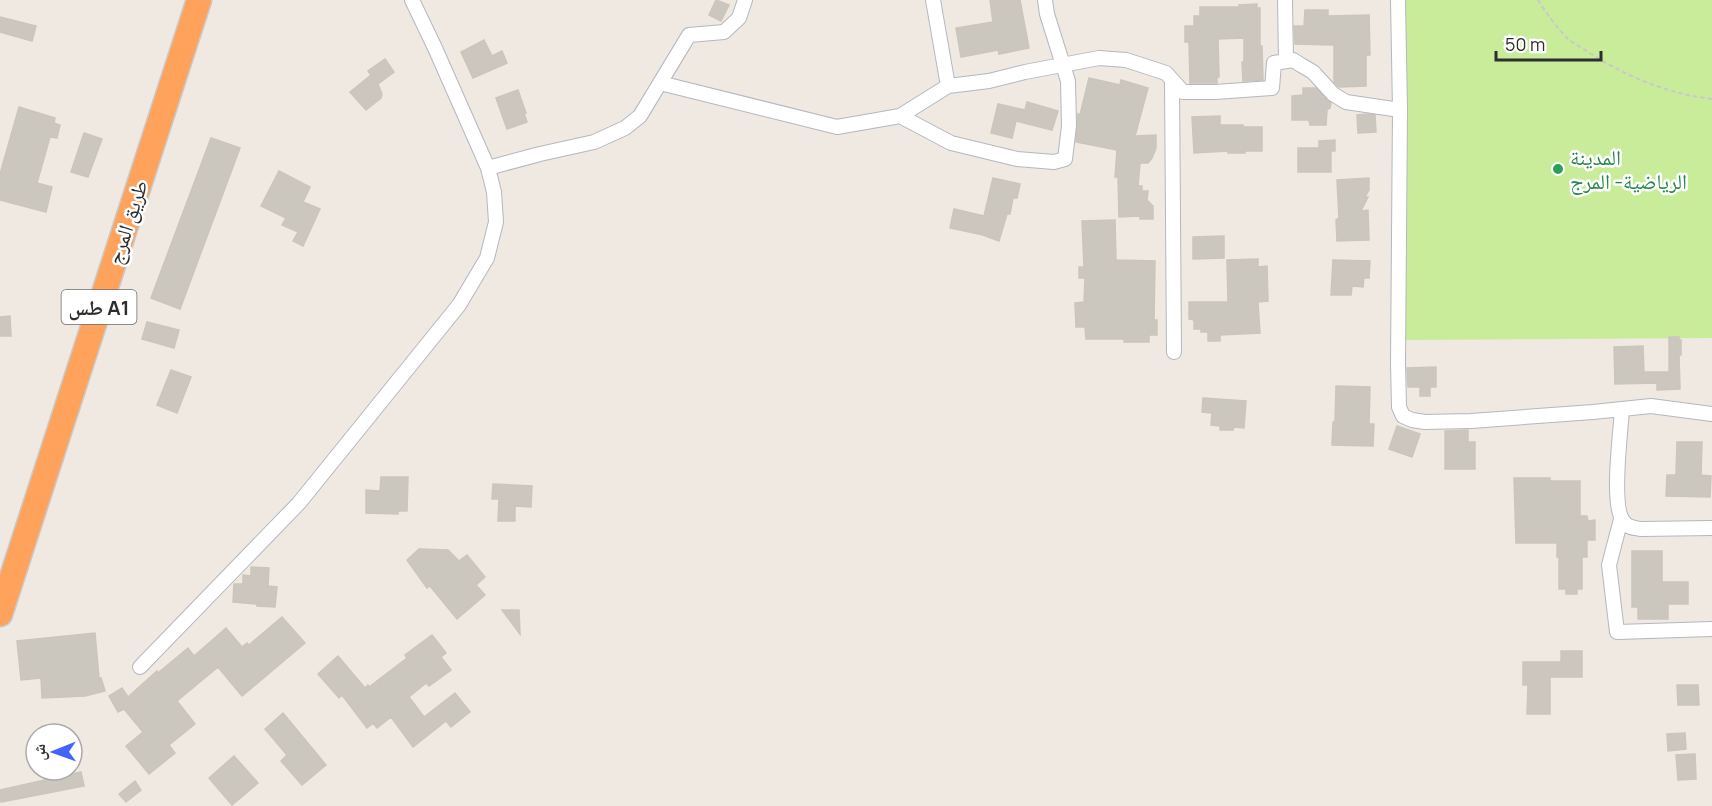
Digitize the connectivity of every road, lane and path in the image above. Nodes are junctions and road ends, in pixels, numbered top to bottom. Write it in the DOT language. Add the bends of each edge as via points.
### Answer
graph roads {
  1 [pos="199,0"];
  2 [pos="412,0"];
  3 [pos="745,0"];
  4 [pos="933,0"];
  5 [pos="1045,0"];
  6 [pos="1285,0"];
  7 [pos="1398,0"];
  8 [pos="1538,0"];
  9 [pos="1286,61"];
  10 [pos="1062,65"];
  11 [pos="1172,81"];
  12 [pos="660,83"];
  13 [pos="948,86"];
  14 [pos="1712,99"];
  15 [pos="1400,110"];
  16 [pos="900,116"];
  17 [pos="488,168"];
  18 [pos="1174,352"];
  19 [pos="1622,409"];
  20 [pos="1712,414"];
  21 [pos="1621,519"];
  22 [pos="1712,528"];
  23 [pos="0,615"];
  24 [pos="1712,629"];
  25 [pos="140,667"];
  1 -- 23 [label="highway, طريق المرج / طس A1"];
  2 -- 17 [label="street"];
  3 -- 12 [label="street" via="739,18 724,32 689,35"];
  4 -- 13 [label="street"];
  5 -- 10 [label="street"];
  6 -- 9 [label="street"];
  7 -- 15 [label="street"];
  8 -- 14 [label="path" via="1569,39 1607,65 1643,81"];
  9 -- 11 [label="street" via="1274,63 1272,88 1183,92"];
  9 -- 15 [label="street" via="1293,60 1313,72 1346,102"];
  10 -- 11 [label="street" via="1099,58 1126,60 1166,73"];
  10 -- 13 [label="street"];
  10 -- 16 [label="street" via="1068,81 1065,159 1017,159 951,143"];
  11 -- 18 [label="street"];
  12 -- 16 [label="street" via="837,127"];
  12 -- 17 [label="street" via="640,116 625,128 594,142"];
  13 -- 16 [label="street"];
  15 -- 19 [label="street" via="1398,363 1399,407 1403,416 1425,422 1471,421"];
  17 -- 25 [label="street" via="496,222 487,258 459,305 299,503"];
  19 -- 20 [label="street" via="1651,406"];
  19 -- 21 [label="street" via="1616,483"];
  21 -- 22 [label="street" via="1630,527"];
  21 -- 24 [label="street" via="1609,566 1617,632"];
}
